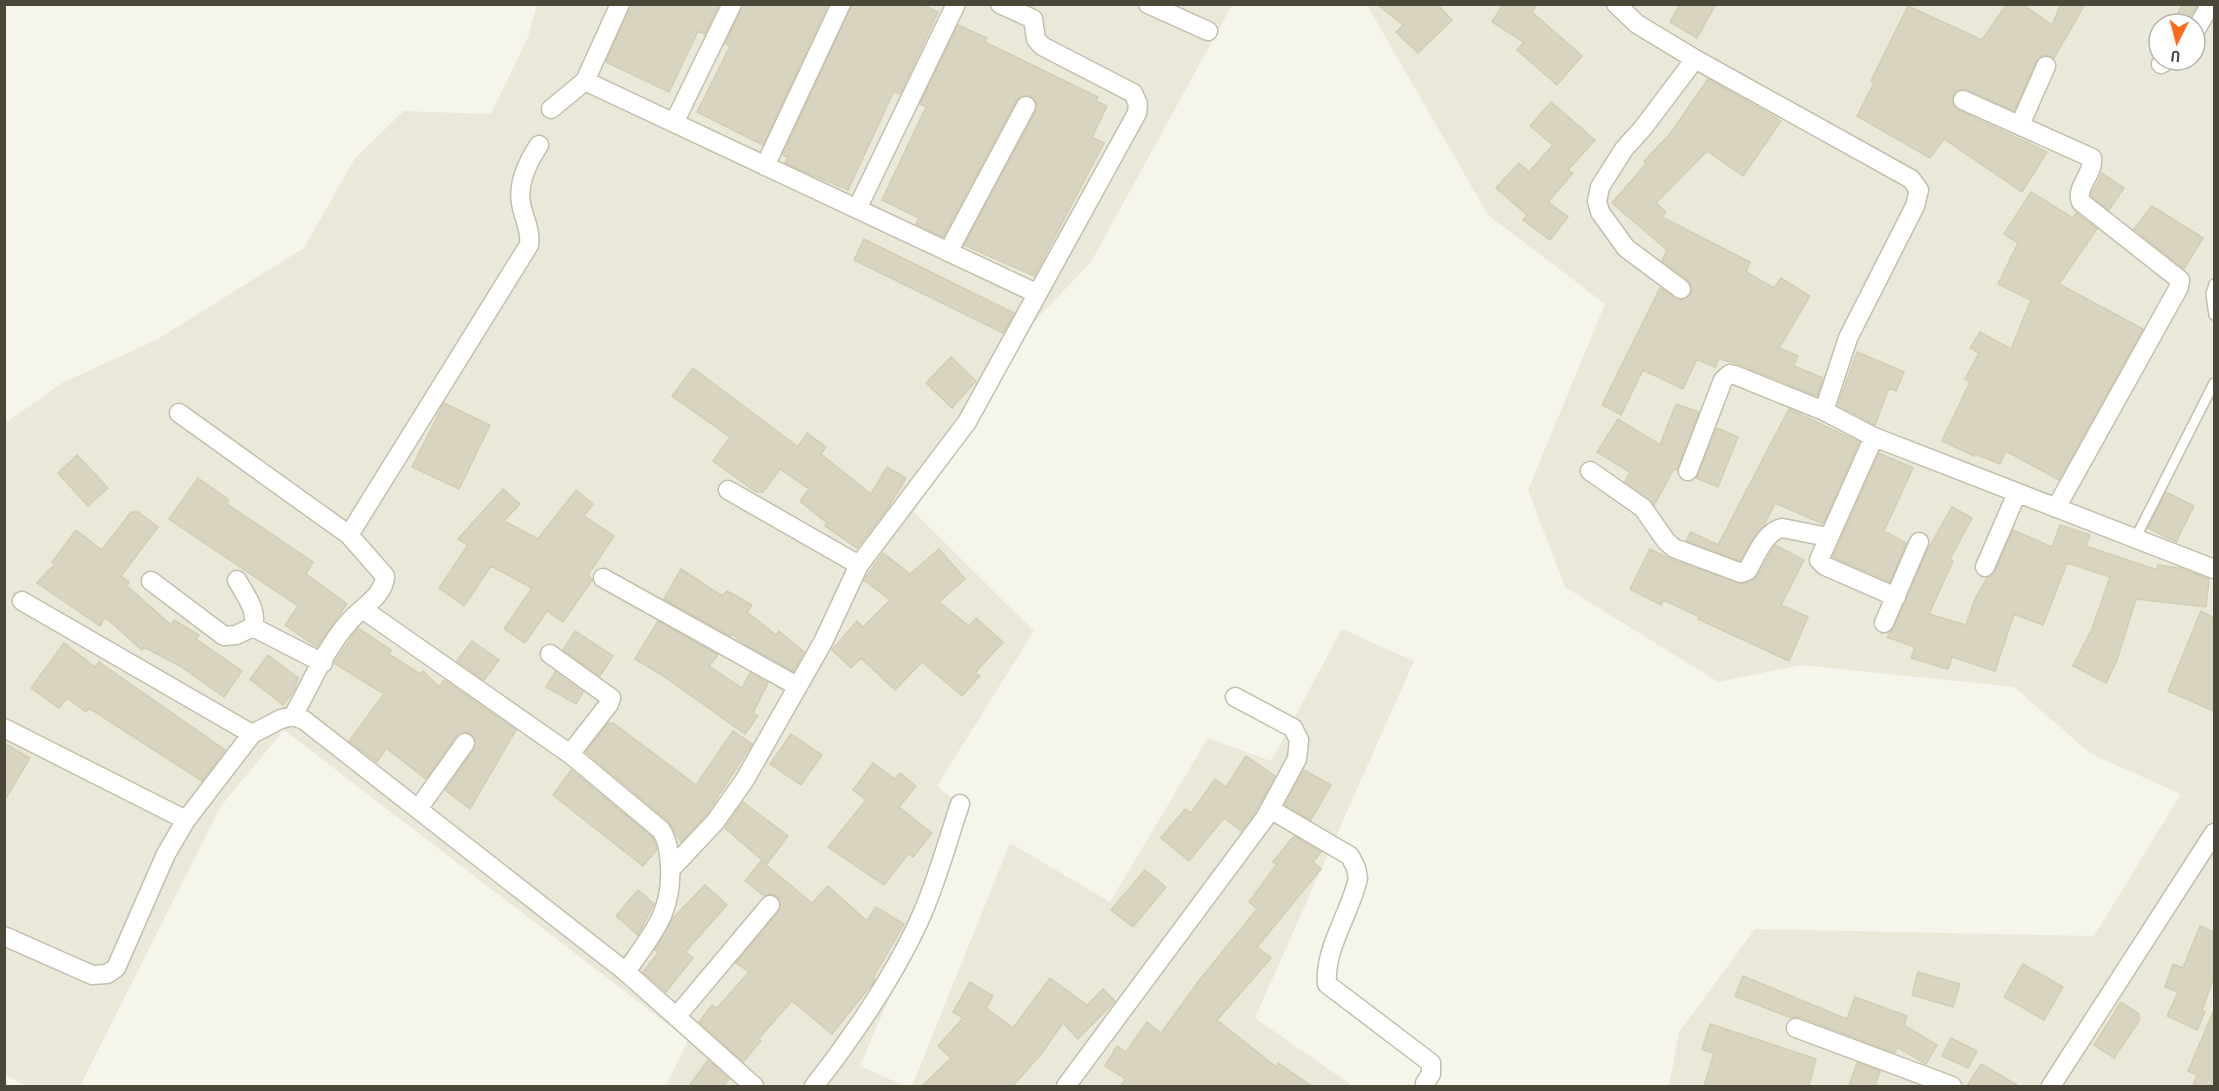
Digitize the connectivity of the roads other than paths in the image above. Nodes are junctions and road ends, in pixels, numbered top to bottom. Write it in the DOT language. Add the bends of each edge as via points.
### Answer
graph roads {
  1 [pos="621,4"];
  2 [pos="732,4"];
  3 [pos="841,4"];
  4 [pos="956,4"];
  5 [pos="1000,4"];
  6 [pos="1148,4"];
  7 [pos="1616,4"];
  8 [pos="1642,4"];
  9 [pos="1037,12"];
  10 [pos="1633,21"];
  11 [pos="1208,31"];
  12 [pos="1695,59"];
  13 [pos="2046,66"];
  14 [pos="585,81"];
  15 [pos="1963,100"];
  16 [pos="1026,106"];
  17 [pos="551,108"];
  18 [pos="674,123"];
  19 [pos="2020,125"];
  20 [pos="539,145"];
  21 [pos="765,166"];
  22 [pos="857,209"];
  23 [pos="948,252"];
  24 [pos="2214,284"];
  25 [pos="1681,289"];
  26 [pos="1036,293"];
  27 [pos="2214,315"];
  28 [pos="2214,383"];
  29 [pos="1824,411"];
  30 [pos="178,413"];
  31 [pos="1875,437"];
  32 [pos="1590,471"];
  33 [pos="1688,471"];
  34 [pos="728,490"];
  35 [pos="2017,493"];
  36 [pos="2056,508"];
  37 [pos="349,535"];
  38 [pos="1828,537"];
  39 [pos="2136,537"];
  40 [pos="1918,542"];
  41 [pos="859,565"];
  42 [pos="1985,567"];
  43 [pos="2214,570"];
  44 [pos="603,578"];
  45 [pos="237,580"];
  46 [pos="151,581"];
  47 [pos="1896,597"];
  48 [pos="22,601"];
  49 [pos="364,610"];
  50 [pos="1884,623"];
  51 [pos="253,627"];
  52 [pos="550,654"];
  53 [pos="323,663"];
  54 [pos="797,686"];
  55 [pos="1235,698"];
  56 [pos="293,716"];
  57 [pos="4,728"];
  58 [pos="252,734"];
  59 [pos="465,743"];
  60 [pos="570,754"];
  61 [pos="960,804"];
  62 [pos="418,809"];
  63 [pos="1270,809"];
  64 [pos="186,820"];
  65 [pos="2214,833"];
  66 [pos="670,870"];
  67 [pos="770,904"];
  68 [pos="4,936"];
  69 [pos="626,972"];
  70 [pos="676,1017"];
  71 [pos="1796,1028"];
  72 [pos="1425,1083"];
  73 [pos="754,1086"];
  74 [pos="814,1086"];
  75 [pos="1066,1086"];
  76 [pos="1952,1086"];
  77 [pos="2050,1086"];
  1 -- 14 [label="street"];
  2 -- 18 [label="street"];
  3 -- 21 [label="street"];
  4 -- 22 [label="street"];
  5 -- 9 [label="street"];
  6 -- 11 [label="street"];
  7 -- 10 [label="street"];
  8 -- 10 [label="street"];
  9 -- 26 [label="street" via="1037,43 1133,93 1137,113"];
  10 -- 12 [label="street"];
  12 -- 25 [label="street" via="1624,149 1600,187 1597,201 1600,212 1626,248"];
  12 -- 29 [label="street" via="1911,179 1919,190 1915,206 1848,338"];
  13 -- 19 [label="street"];
  14 -- 17 [label="street"];
  14 -- 18 [label="street"];
  15 -- 19 [label="street"];
  16 -- 23 [label="street"];
  18 -- 21 [label="street"];
  19 -- 36 [label="street" via="2092,158 2079,193 2081,202 2180,280"];
  20 -- 37 [label="street" via="529,160 521,191 529,245"];
  21 -- 22 [label="street"];
  22 -- 23 [label="street"];
  23 -- 26 [label="street"];
  24 -- 27 [label="lane"];
  26 -- 41 [label="street" via="967,422"];
  28 -- 39 [label="lane"];
  29 -- 31 [label="street"];
  29 -- 33 [label="street" via="1730,374 1723,380"];
  30 -- 37 [label="street"];
  31 -- 35 [label="street"];
  31 -- 38 [label="street"];
  32 -- 38 [label="street" via="1643,508 1674,548 1739,572 1747,571 1775,530"];
  34 -- 41 [label="street"];
  35 -- 36 [label="street"];
  35 -- 42 [label="street"];
  36 -- 39 [label="street"];
  37 -- 49 [label="street" via="385,576 385,584"];
  38 -- 47 [label="street" via="1820,556 1823,564"];
  39 -- 43 [label="street"];
  40 -- 47 [label="street"];
  41 -- 54 [label="street" via="823,642"];
  44 -- 54 [label="street"];
  45 -- 51 [label="street" via="254,610"];
  46 -- 51 [label="street" via="224,636"];
  47 -- 50 [label="street"];
  48 -- 58 [label="street"];
  49 -- 53 [label="street" via="346,625"];
  49 -- 60 [label="street"];
  51 -- 53 [label="street"];
  52 -- 60 [label="street" via="611,698"];
  53 -- 56 [label="street"];
  54 -- 66 [label="street" via="744,781 715,822"];
  55 -- 63 [label="street" via="1281,720 1298,734 1297,759"];
  56 -- 58 [label="street"];
  56 -- 62 [label="street" via="304,720"];
  57 -- 64 [label="street"];
  58 -- 64 [label="street"];
  59 -- 62 [label="street"];
  60 -- 66 [label="street" via="660,830 666,839"];
  61 -- 74 [label="street" via="914,930 852,1036"];
  62 -- 69 [label="street"];
  63 -- 72 [label="street" via="1350,856 1358,878 1331,954 1327,984 1431,1063 1431,1074"];
  63 -- 75 [label="street"];
  64 -- 68 [label="street" via="166,854 116,968 107,974 92,975"];
  65 -- 77 [label="street"];
  66 -- 69 [label="street" via="667,907"];
  67 -- 70 [label="street"];
  69 -- 70 [label="street"];
  70 -- 73 [label="street"];
  71 -- 76 [label="street"];
}
